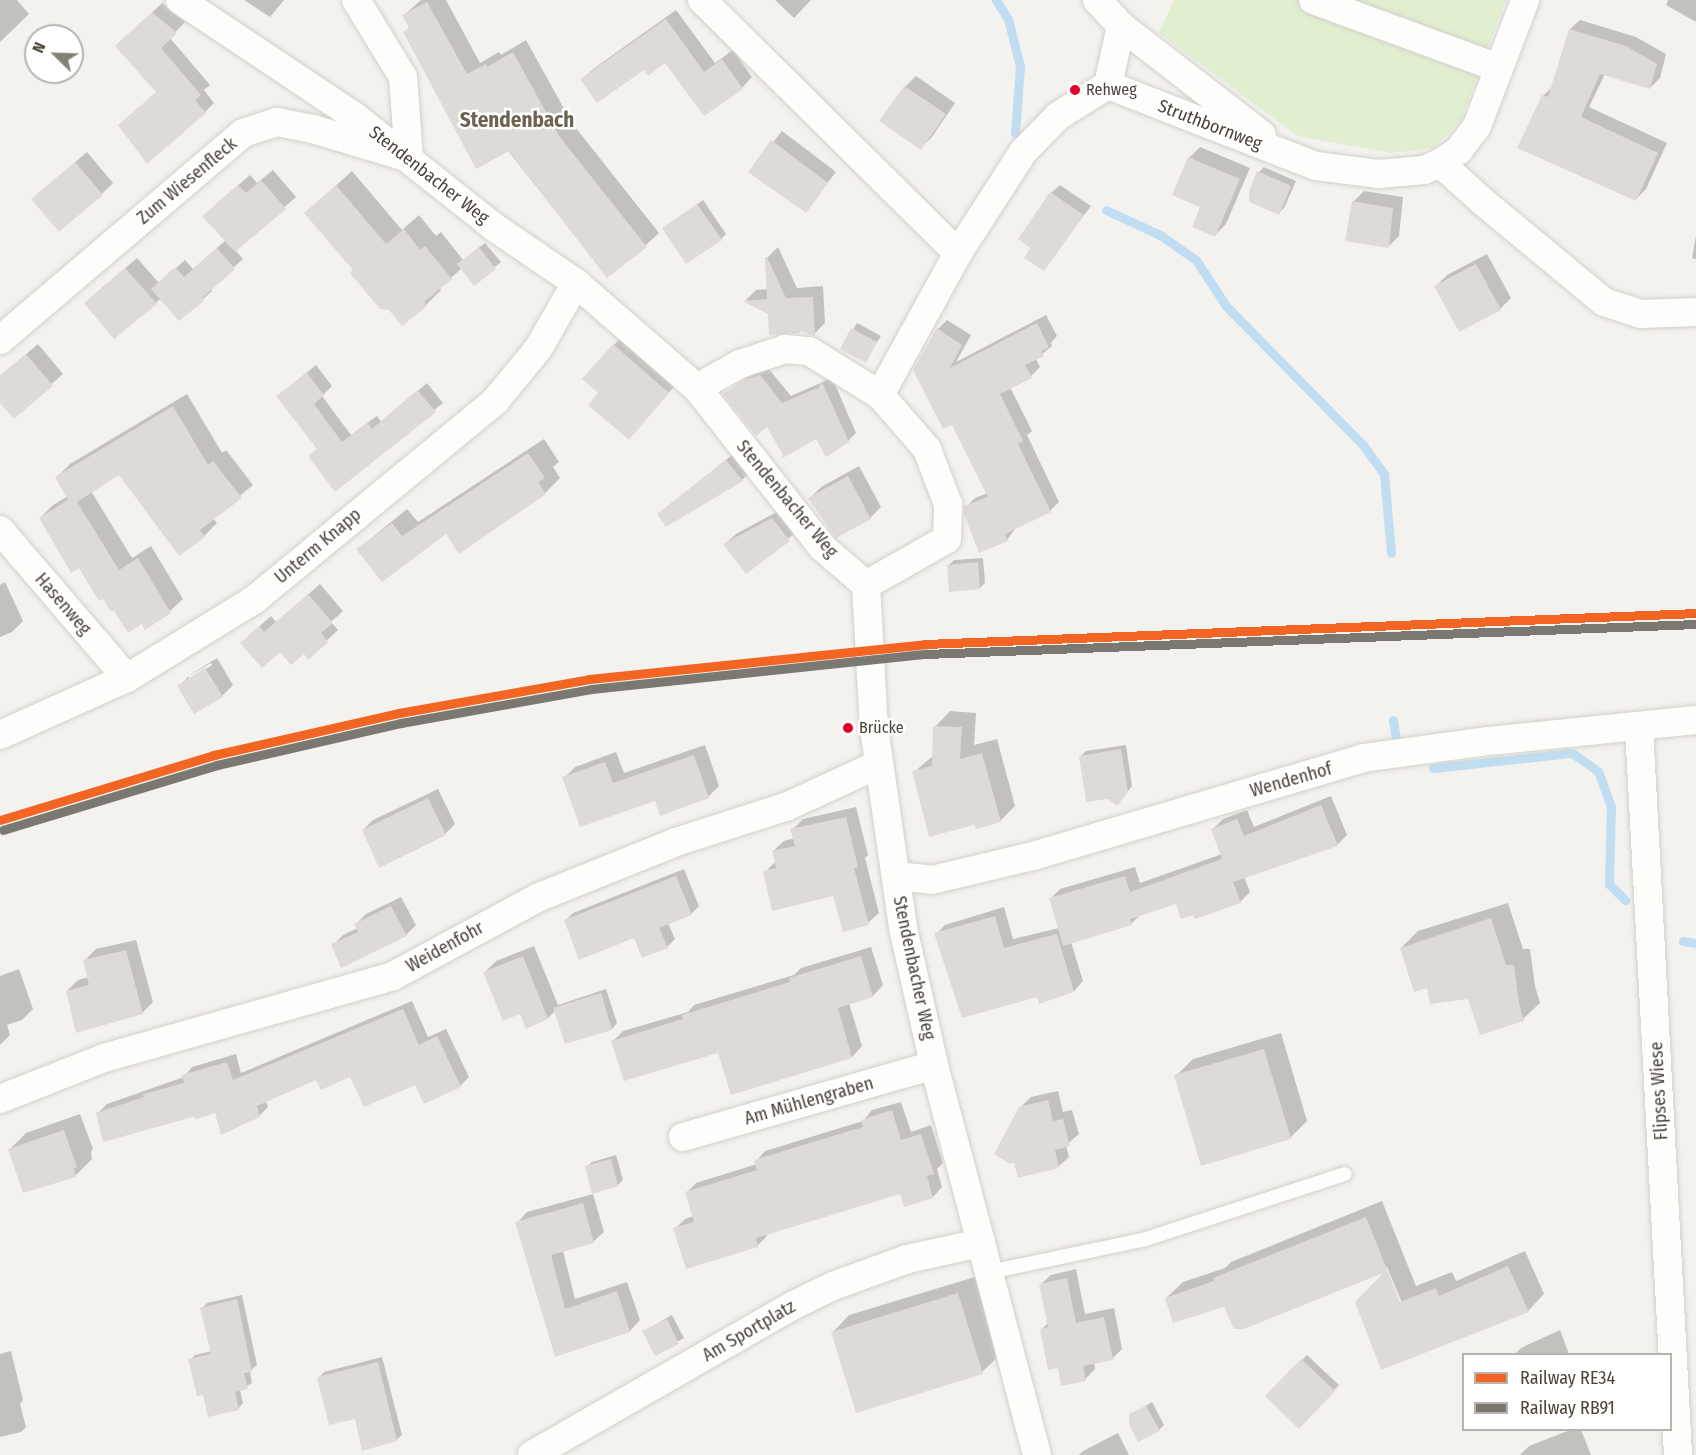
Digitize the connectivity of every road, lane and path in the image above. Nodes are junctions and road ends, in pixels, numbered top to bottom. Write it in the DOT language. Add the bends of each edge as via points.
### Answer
graph roads {
  1 [pos="180,0"];
  2 [pos="356,0"];
  3 [pos="702,0"];
  4 [pos="1097,0"];
  5 [pos="1313,0"];
  6 [pos="1525,0"];
  7 [pos="1121,26"];
  8 [pos="1499,68"];
  9 [pos="1108,85"];
  10 [pos="1286,154"];
  11 [pos="409,158"];
  12 [pos="1440,163"];
  13 [pos="958,253"];
  14 [pos="576,283"];
  15 [pos="1696,312"];
  16 [pos="0,340"];
  17 [pos="697,388"];
  18 [pos="880,395"];
  19 [pos="0,530"];
  20 [pos="866,585"];
  21 [pos="127,678"];
  22 [pos="1696,720"];
  23 [pos="1639,727"];
  24 [pos="0,735"];
  25 [pos="879,765"];
  26 [pos="896,876"];
  27 [pos="934,1065"];
  28 [pos="0,1099"];
  29 [pos="683,1137"];
  30 [pos="1345,1174"];
  31 [pos="981,1243"];
  32 [pos="990,1272"];
  33 [pos="532,1455"];
  34 [pos="1037,1455"];
  35 [pos="1678,1455"];
  1 -- 11 [label="street, Stendenbacher Weg" via="354,116"];
  2 -- 11 [label="street" via="403,77"];
  3 -- 13 [label="street"];
  4 -- 7 [label="street"];
  5 -- 8 [label="street"];
  6 -- 8 [label="street, Struthbornweg"];
  7 -- 9 [label="street"];
  7 -- 10 [label="street"];
  8 -- 12 [label="street, Struthbornweg" via="1477,126 1459,150"];
  9 -- 10 [label="street, Struthbornweg"];
  9 -- 13 [label="street" via="1058,116 1023,153"];
  10 -- 12 [label="street, Struthbornweg" via="1316,166 1379,174 1424,170"];
  11 -- 14 [label="street, Stendenbacher Weg" via="494,227"];
  11 -- 16 [label="street, Zum Wiesenfleck" via="277,122 243,134"];
  12 -- 15 [label="street" via="1604,302 1641,314"];
  13 -- 18 [label="street"];
  14 -- 17 [label="street, Stendenbacher Weg"];
  14 -- 21 [label="street, Unterm Knapp" via="538,349 495,401 254,600"];
  17 -- 18 [label="street" via="740,364 785,349 809,351"];
  17 -- 20 [label="street, Stendenbacher Weg" via="822,547"];
  18 -- 20 [label="street" via="927,449 948,504 947,539"];
  19 -- 21 [label="street, Hasenweg"];
  20 -- 25 [label="street, Stendenbacher Weg"];
  21 -- 24 [label="street, Unterm Knapp"];
  22 -- 23 [label="street, Wendenhof"];
  23 -- 26 [label="street, Wendenhof" via="1363,758 1033,856 932,880"];
  23 -- 35 [label="street, Flipses Wiese"];
  25 -- 26 [label="street, Stendenbacher Weg"];
  25 -- 28 [label="street, Weidenfohr" via="788,806 676,842 537,898 393,976 104,1058"];
  26 -- 27 [label="street, Stendenbacher Weg" via="903,928"];
  27 -- 29 [label="street, Am Mühlengraben"];
  27 -- 31 [label="street, Stendenbacher Weg"];
  30 -- 32 [label="lane" via="1146,1239"];
  31 -- 32 [label="street, Stendenbacher Weg"];
  31 -- 33 [label="street, Am Sportplatz" via="906,1259 833,1286"];
  32 -- 34 [label="street, Stendenbacher Weg"];
}
